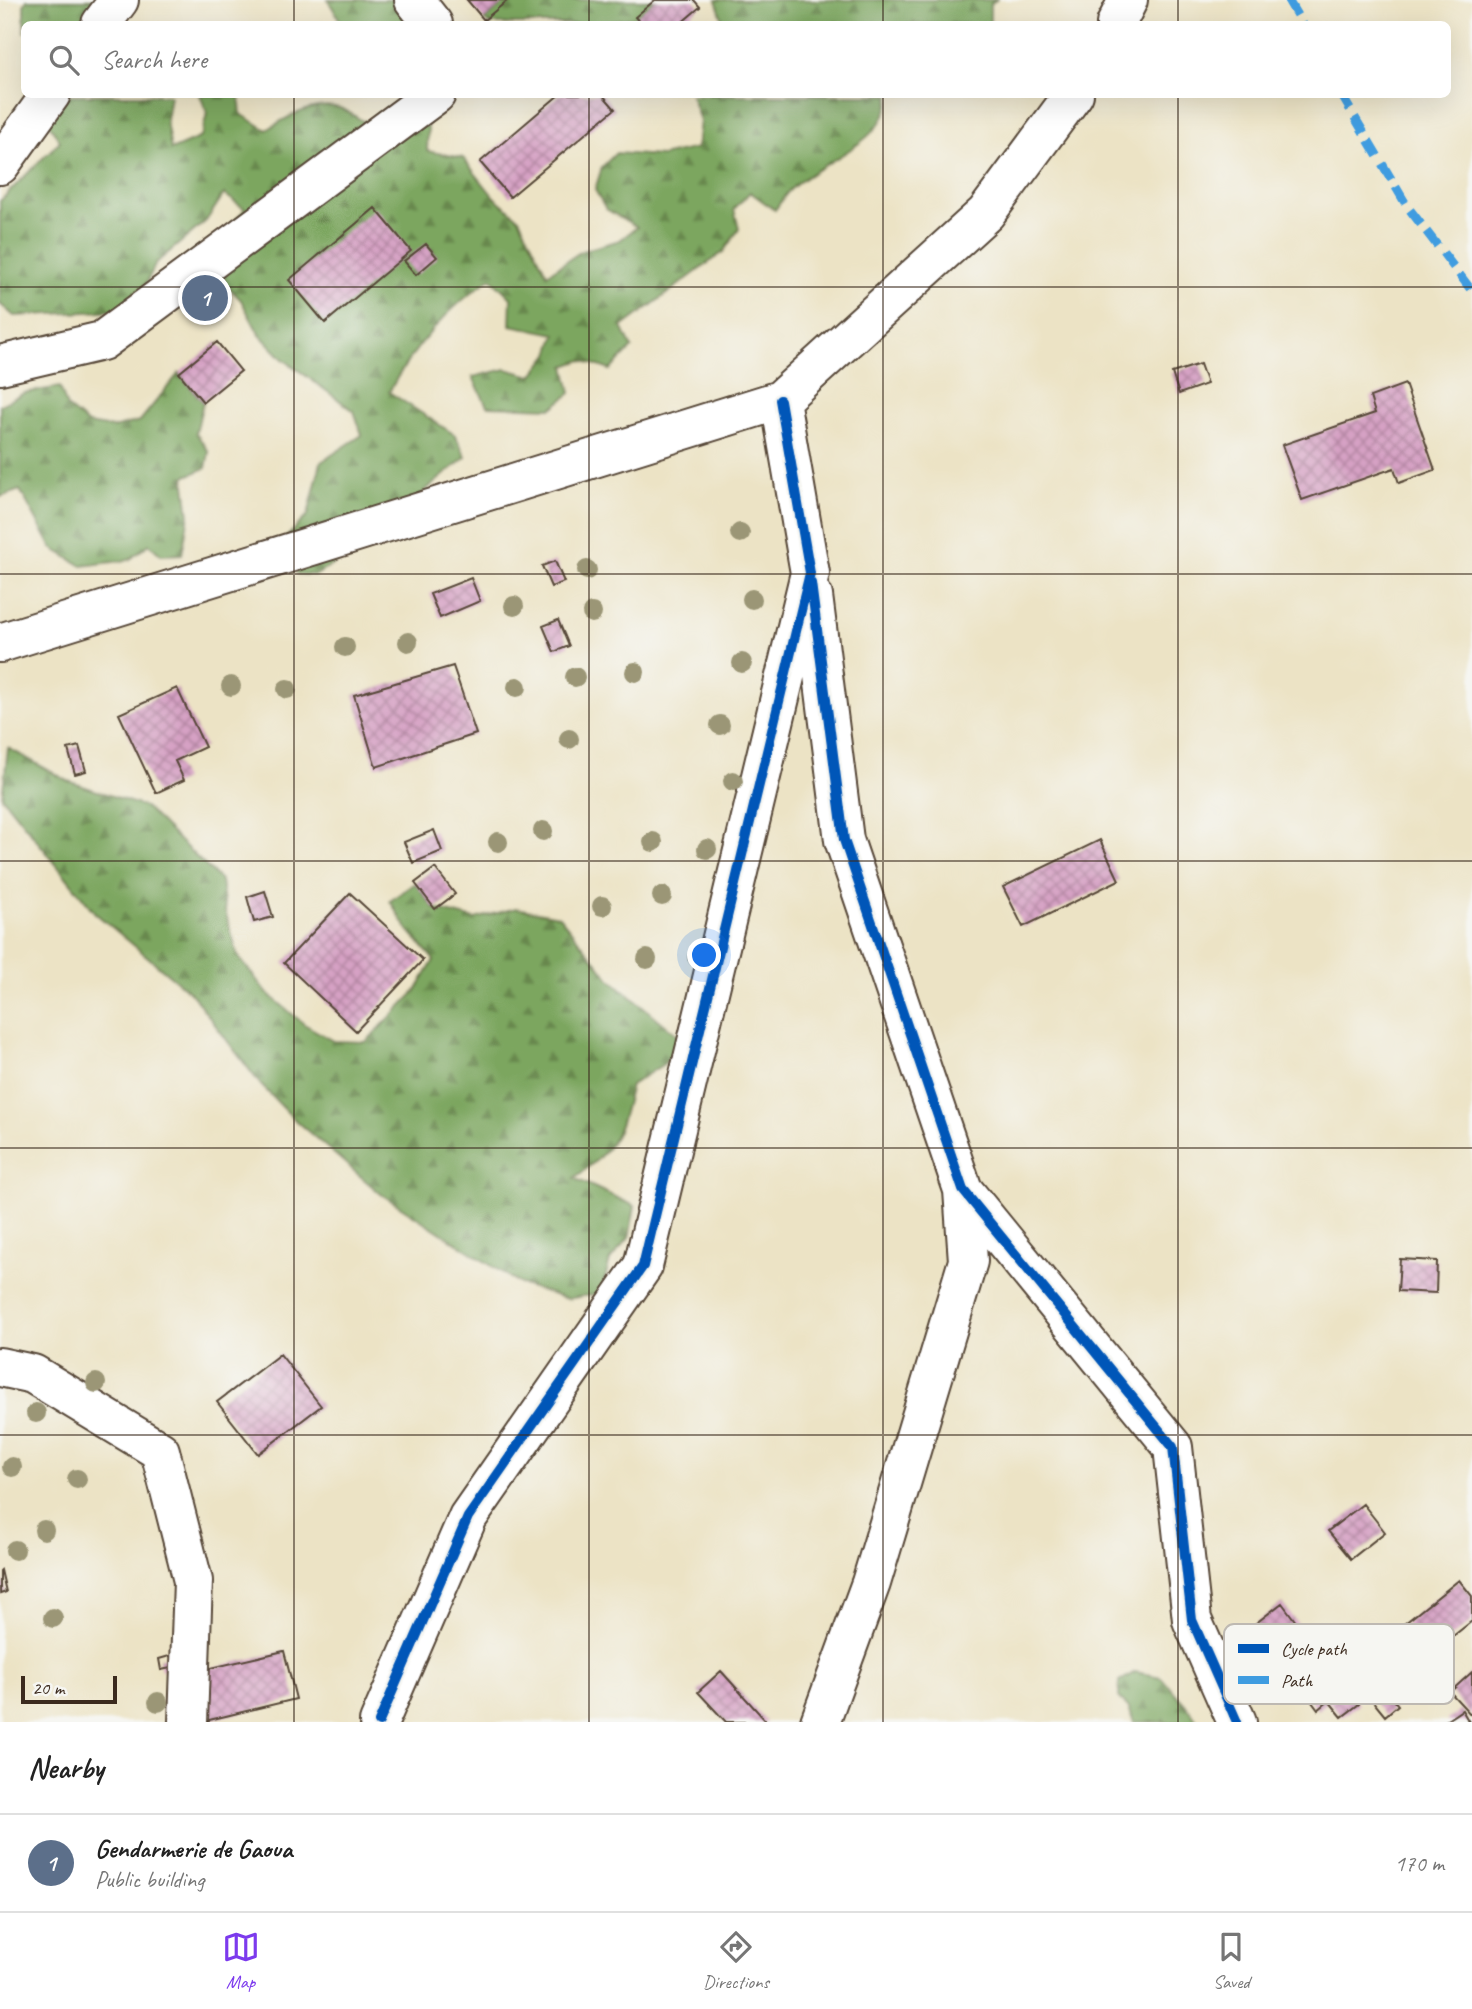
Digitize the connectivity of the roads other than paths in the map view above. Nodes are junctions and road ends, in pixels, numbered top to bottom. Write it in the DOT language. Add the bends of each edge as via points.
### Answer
graph roads {
  1 [pos="119,0"];
  2 [pos="414,0"];
  3 [pos="1128,0"];
  4 [pos="103,21"];
  5 [pos="431,21"];
  6 [pos="1118,21"];
  7 [pos="48,98"];
  8 [pos="431,98"];
  9 [pos="1070,98"];
  10 [pos="0,166"];
  11 [pos="0,365"];
  12 [pos="780,400"];
  13 [pos="810,573"];
  14 [pos="0,643"];
  15 [pos="963,1191"];
  16 [pos="0,1367"];
  17 [pos="1224,1693"];
  18 [pos="1229,1704"];
  19 [pos="188,1722"];
  20 [pos="379,1722"];
  21 [pos="820,1722"];
  22 [pos="1237,1722"];
  1 -- 4 [label="street"];
  2 -- 5 [label="street"];
  3 -- 6 [label="street"];
  7 -- 10 [label="street"];
  8 -- 11 [label="street" via="102,341"];
  9 -- 12 [label="street" via="986,213"];
  12 -- 13 [label="street"];
  12 -- 14 [label="street"];
  13 -- 15 [label="street" via="844,840"];
  13 -- 20 [label="street" via="643,1266 467,1517"];
  15 -- 17 [label="street" via="1173,1447 1192,1620"];
  15 -- 21 [label="street" via="968,1261 871,1583"];
  16 -- 19 [label="street" via="33,1374 160,1451 193,1581"];
  18 -- 22 [label="street"];
}
